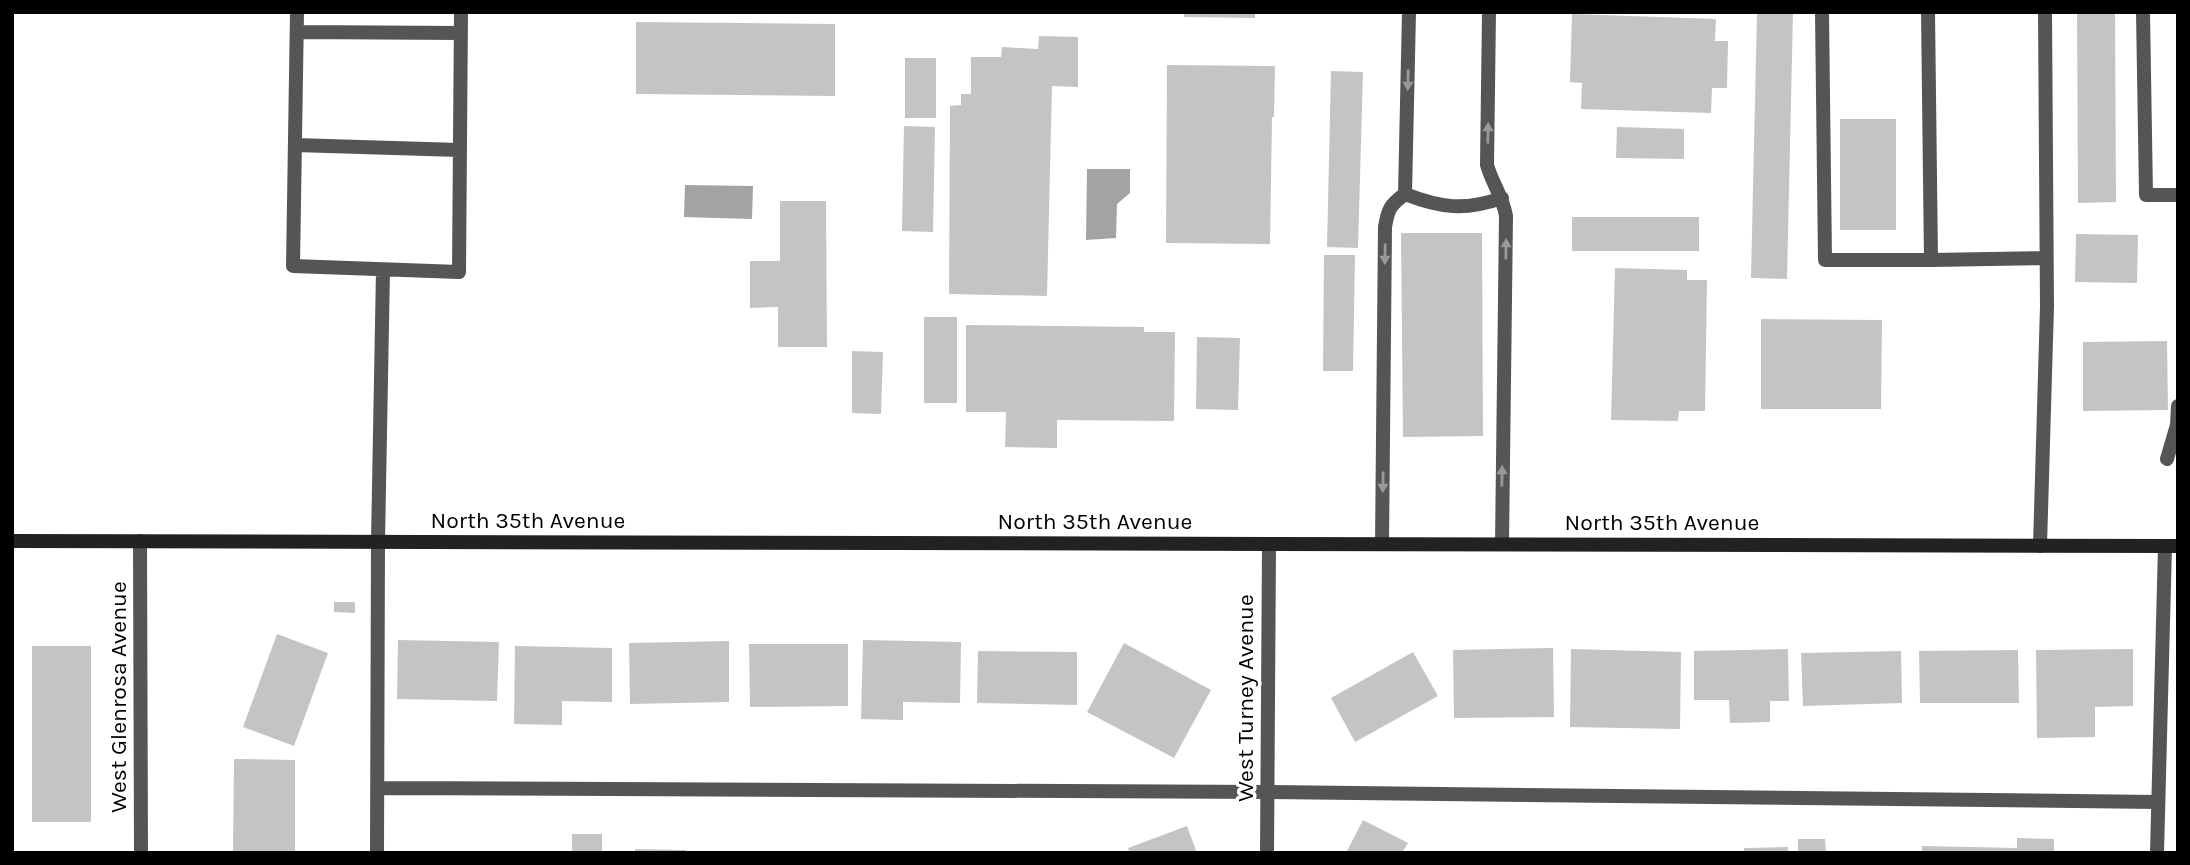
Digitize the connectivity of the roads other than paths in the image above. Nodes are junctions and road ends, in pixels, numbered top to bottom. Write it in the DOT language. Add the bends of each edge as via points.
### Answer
graph roads {
  1 [pos="297,12"];
  2 [pos="461,12"];
  3 [pos="1409,12"];
  4 [pos="1489,12"];
  5 [pos="1822,12"];
  6 [pos="1928,12"];
  7 [pos="2045,12"];
  8 [pos="2143,12"];
  9 [pos="297,32"];
  10 [pos="461,33"];
  11 [pos="295,145"];
  12 [pos="459,150"];
  13 [pos="1405,194"];
  14 [pos="2178,195"];
  15 [pos="1502,198"];
  16 [pos="2046,258"];
  17 [pos="1931,260"];
  18 [pos="383,270"];
  19 [pos="2178,406"];
  20 [pos="2167,459"];
  21 [pos="12,541"];
  22 [pos="140,541"];
  23 [pos="378,542"];
  24 [pos="1269,544"];
  25 [pos="1382,544"];
  26 [pos="1502,544"];
  27 [pos="2040,545"];
  28 [pos="2171,545"];
  29 [pos="377,788"];
  30 [pos="1267,792"];
  31 [pos="2157,803"];
  32 [pos="141,853"];
  33 [pos="377,853"];
  34 [pos="1267,853"];
  35 [pos="2157,853"];
  1 -- 9 [label="street"];
  2 -- 10 [label="street"];
  3 -- 13 [label="street, one-way"];
  15 -- 4 [label="street, one-way" via="1487,165"];
  5 -- 17 [label="street" via="1825,260"];
  6 -- 17 [label="street"];
  7 -- 16 [label="street"];
  8 -- 14 [label="street" via="2146,195"];
  9 -- 10 [label="street"];
  9 -- 11 [label="street"];
  10 -- 12 [label="street"];
  11 -- 12 [label="street"];
  11 -- 18 [label="street" via="293,266"];
  12 -- 18 [label="street" via="459,272"];
  13 -- 15 [label="street" via="1461,208"];
  13 -- 25 [label="street, one-way" via="1388,210 1385,227"];
  26 -- 15 [label="street, one-way" via="1506,216"];
  16 -- 17 [label="street"];
  16 -- 27 [label="street"];
  18 -- 23 [label="street"];
  19 -- 20 [label="street"];
  21 -- 22 [label="main road, North 35th Avenue"];
  22 -- 23 [label="main road, North 35th Avenue"];
  22 -- 32 [label="street, West Glenrosa Avenue"];
  23 -- 24 [label="main road, North 35th Avenue"];
  23 -- 29 [label="street"];
  24 -- 25 [label="main road, North 35th Avenue"];
  24 -- 30 [label="street, West Turney Avenue"];
  25 -- 26 [label="main road, North 35th Avenue"];
  26 -- 27 [label="main road, North 35th Avenue"];
  27 -- 28 [label="main road, North 35th Avenue"];
  28 -- 31 [label="street"];
  29 -- 30 [label="street"];
  29 -- 33 [label="street"];
  30 -- 31 [label="street"];
  30 -- 34 [label="street, West Turney Avenue"];
  31 -- 35 [label="street"];
}
